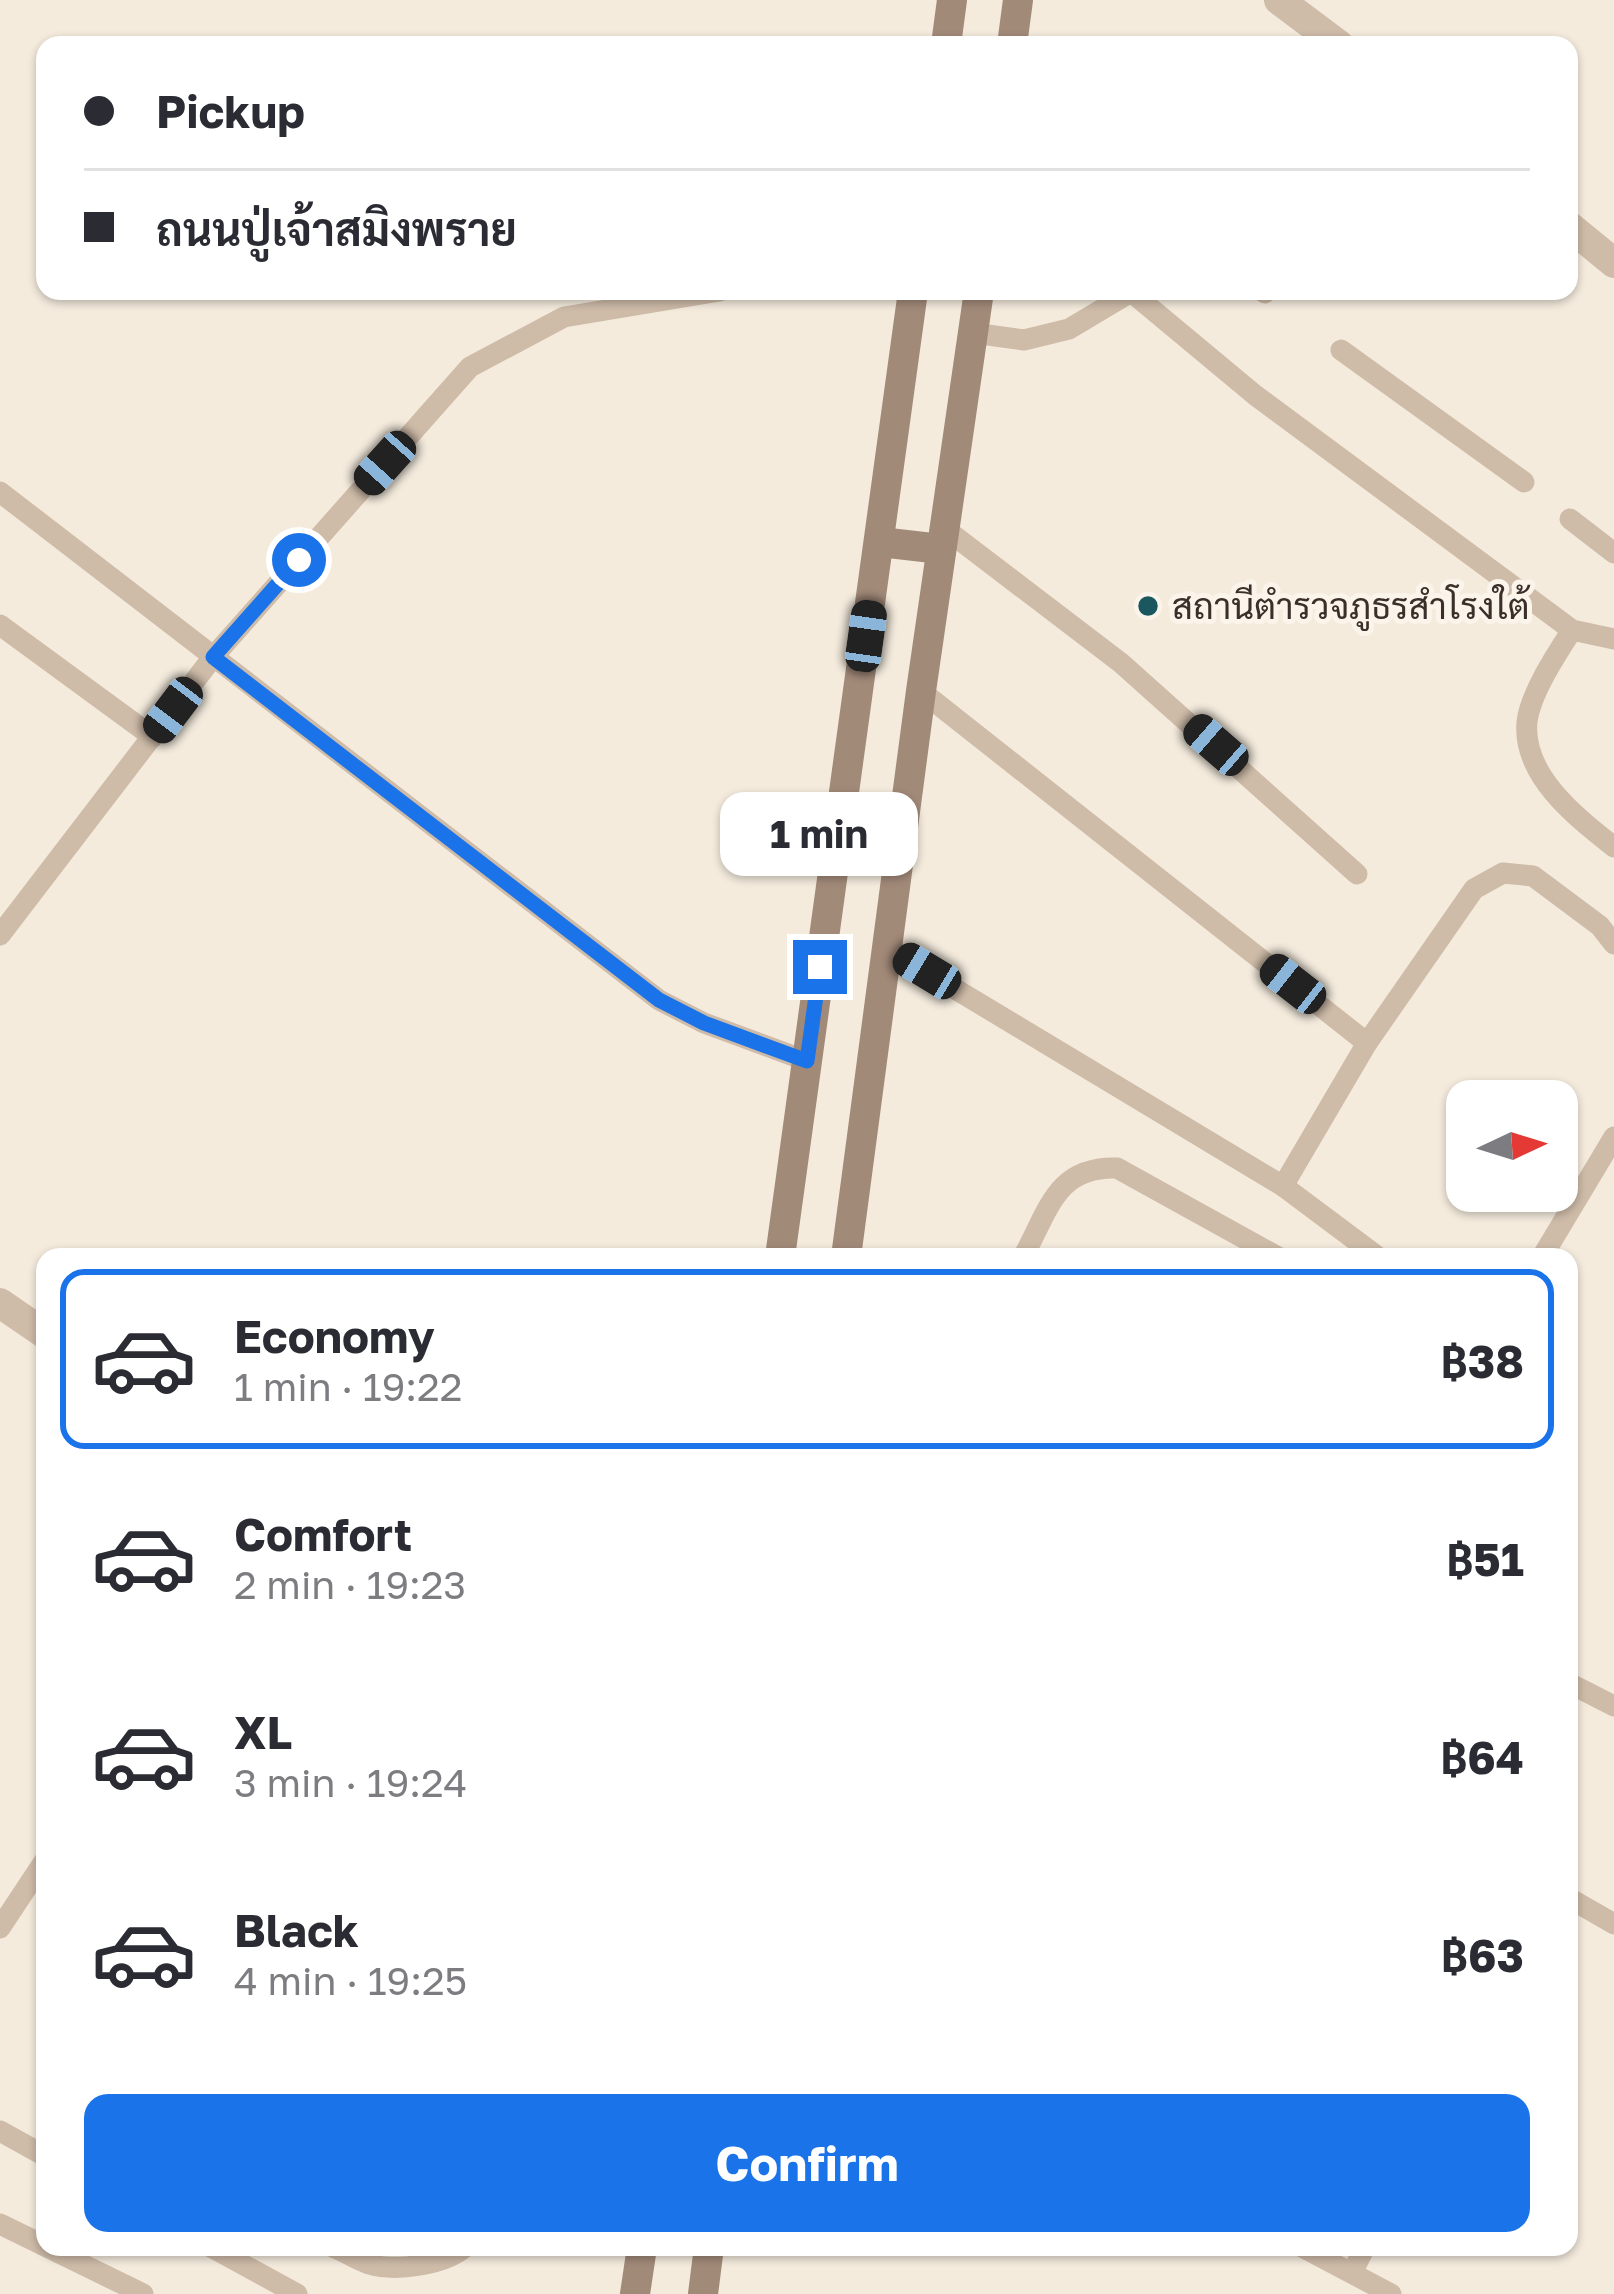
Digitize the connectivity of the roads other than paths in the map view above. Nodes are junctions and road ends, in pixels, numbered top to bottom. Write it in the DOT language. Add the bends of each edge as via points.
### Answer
graph roads {
  1 [pos="952,0"];
  2 [pos="1018,0"];
  3 [pos="1279,0"];
  4 [pos="947,36"];
  5 [pos="1013,36"];
  6 [pos="1327,36"];
  7 [pos="1578,233"];
  8 [pos="1614,263"];
  9 [pos="666,300"];
  10 [pos="912,300"];
  11 [pos="978,300"];
  12 [pos="1117,300"];
  13 [pos="1141,300"];
  14 [pos="974,333"];
  15 [pos="1341,350"];
  16 [pos="1524,482"];
  17 [pos="0,492"];
  18 [pos="1570,519"];
  19 [pos="943,539"];
  20 [pos="880,542"];
  21 [pos="1614,554"];
  22 [pos="0,625"];
  23 [pos="1572,630"];
  24 [pos="1614,639"];
  25 [pos="213,657"];
  26 [pos="921,691"];
  27 [pos="154,737"];
  28 [pos="1614,847"];
  29 [pos="1357,874"];
  30 [pos="0,935"];
  31 [pos="1614,944"];
  32 [pos="887,948"];
  33 [pos="1367,1043"];
  34 [pos="807,1061"];
  35 [pos="1614,1137"];
  36 [pos="1282,1186"];
  37 [pos="781,1248"];
  38 [pos="847,1248"];
  39 [pos="1028,1248"];
  40 [pos="1262,1248"];
  41 [pos="1366,1248"];
  42 [pos="1547,1248"];
  43 [pos="0,1303"];
  44 [pos="36,1328"];
  45 [pos="1578,1688"];
  46 [pos="1614,1706"];
  47 [pos="36,1874"];
  48 [pos="1578,1903"];
  49 [pos="1614,1924"];
  50 [pos="0,1928"];
  51 [pos="0,2131"];
  52 [pos="36,2150"];
  53 [pos="0,2224"];
  54 [pos="36,2242"];
  55 [pos="65,2256"];
  56 [pos="227,2256"];
  57 [pos="353,2256"];
  58 [pos="454,2256"];
  59 [pos="641,2256"];
  60 [pos="708,2256"];
  61 [pos="1319,2256"];
  62 [pos="1360,2256"];
  63 [pos="1352,2273"];
  64 [pos="143,2294"];
  65 [pos="297,2294"];
  66 [pos="635,2294"];
  67 [pos="703,2294"];
  68 [pos="1391,2294"];
  1 -- 4 [label="main road"];
  2 -- 5 [label="main road"];
  3 -- 6 [label="street"];
  7 -- 8 [label="street"];
  9 -- 25 [label="lane" via="564,317 470,367"];
  10 -- 20 [label="main road"];
  11 -- 14 [label="main road"];
  12 -- 14 [label="lane" via="1069,328 1024,340"];
  13 -- 23 [label="lane"];
  14 -- 19 [label="main road"];
  15 -- 16 [label="lane"];
  17 -- 25 [label="lane"];
  18 -- 21 [label="lane"];
  19 -- 20 [label="main road"];
  19 -- 26 [label="main road"];
  19 -- 29 [label="lane" via="1121,663"];
  20 -- 34 [label="main road"];
  22 -- 27 [label="lane"];
  23 -- 24 [label="lane"];
  23 -- 28 [label="lane" via="1527,722 1536,771"];
  25 -- 27 [label="lane"];
  25 -- 34 [label="lane" via="659,1000"];
  26 -- 32 [label="main road"];
  26 -- 33 [label="lane"];
  27 -- 30 [label="lane"];
  31 -- 33 [label="lane" via="1532,876 1503,873 1474,889"];
  32 -- 36 [label="lane"];
  32 -- 38 [label="main road"];
  33 -- 36 [label="lane"];
  34 -- 37 [label="main road"];
  35 -- 42 [label="lane"];
  36 -- 41 [label="lane"];
  39 -- 40 [label="lane" via="1065,1182 1090,1167 1118,1168"];
  43 -- 44 [label="street"];
  45 -- 46 [label="lane"];
  47 -- 50 [label="lane"];
  48 -- 49 [label="lane"];
  51 -- 52 [label="lane"];
  53 -- 54 [label="lane"];
  55 -- 64 [label="lane"];
  56 -- 65 [label="lane"];
  57 -- 58 [label="lane" via="373,2265"];
  59 -- 66 [label="main road"];
  60 -- 67 [label="main road"];
  61 -- 63 [label="lane"];
  62 -- 63 [label="lane"];
  63 -- 68 [label="lane"];
}
